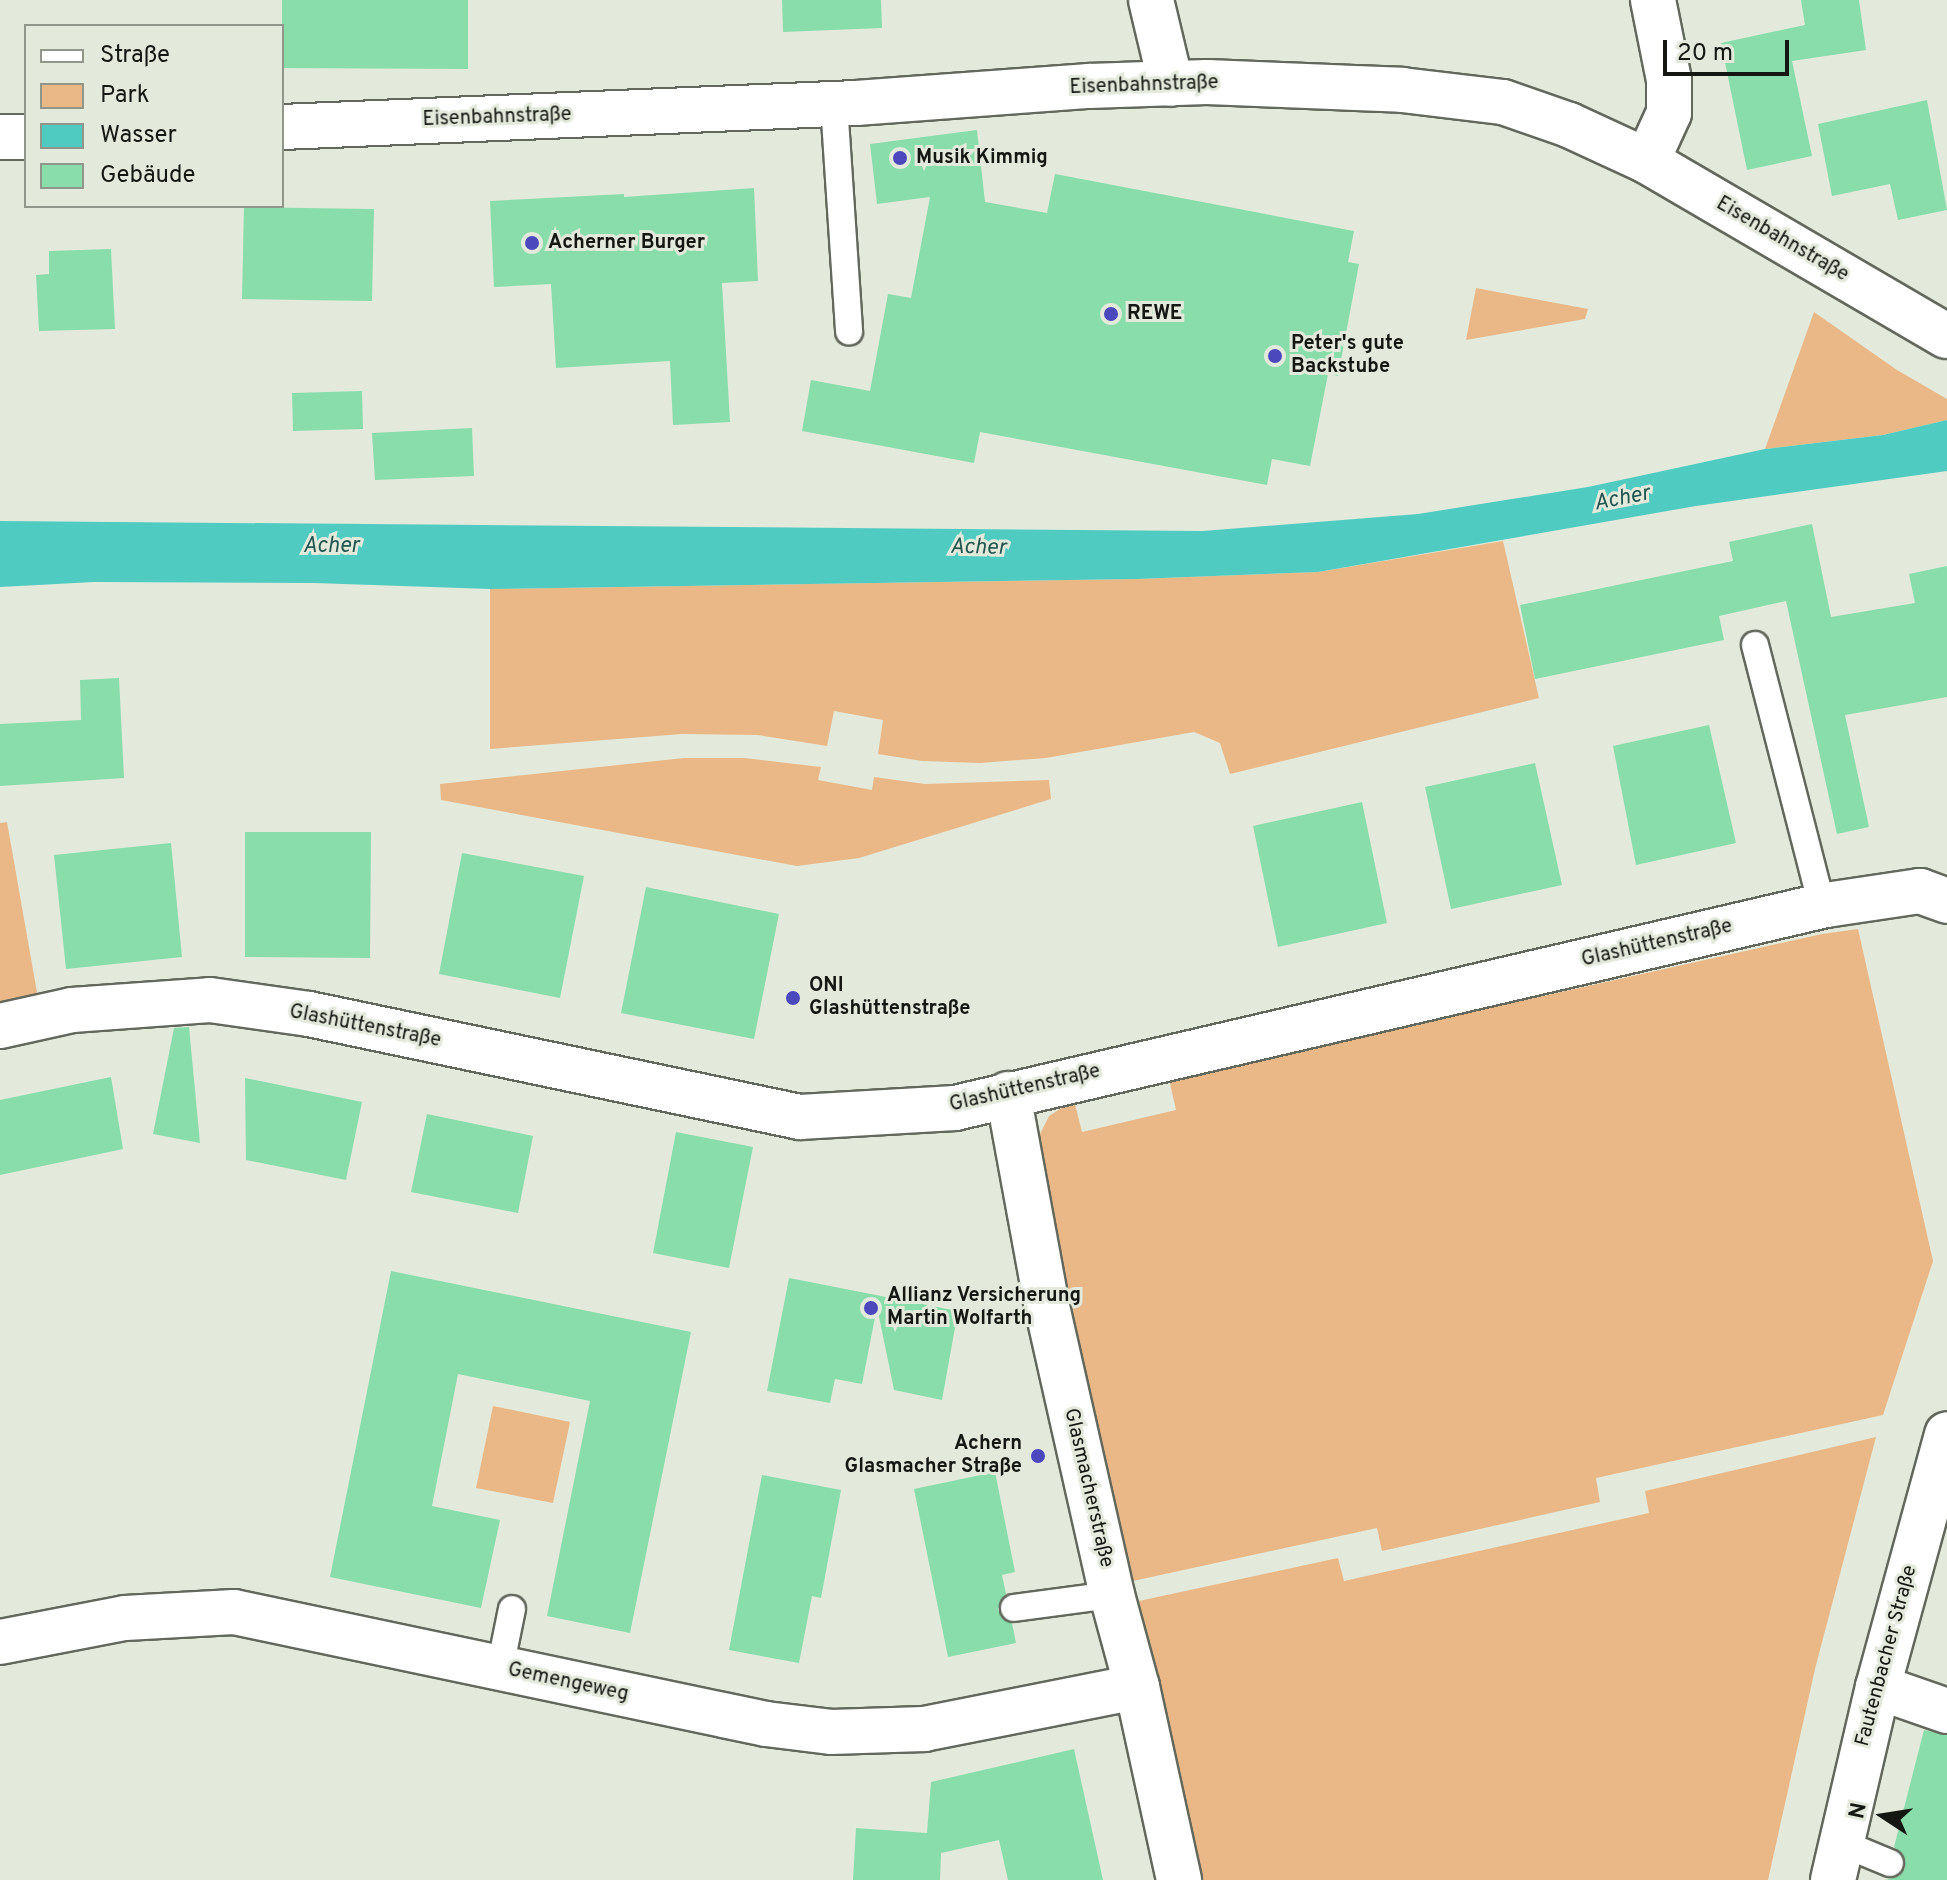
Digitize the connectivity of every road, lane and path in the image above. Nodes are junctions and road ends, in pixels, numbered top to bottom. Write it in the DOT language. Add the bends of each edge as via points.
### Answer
graph roads {
  1 [pos="1151,0"];
  2 [pos="1653,0"];
  3 [pos="1171,84"];
  4 [pos="834,104"];
  5 [pos="284,127"];
  6 [pos="0,137"];
  7 [pos="24,137"];
  8 [pos="1647,161"];
  9 [pos="849,332"];
  10 [pos="1947,336"];
  11 [pos="1755,645"];
  12 [pos="1947,901"];
  13 [pos="1822,906"];
  14 [pos="0,1026"];
  15 [pos="1008,1094"];
  16 [pos="1947,1434"];
  17 [pos="1112,1595"];
  18 [pos="1014,1608"];
  19 [pos="512,1609"];
  20 [pos="0,1642"];
  21 [pos="500,1668"];
  22 [pos="1137,1687"];
  23 [pos="1878,1687"];
  24 [pos="1947,1711"];
  25 [pos="1836,1861"];
  26 [pos="1890,1863"];
  27 [pos="1179,1880"];
  1 -- 3 [label="street"];
  2 -- 8 [label="street" via="1669,80 1669,113"];
  3 -- 4 [label="street, Eisenbahnstraße"];
  3 -- 8 [label="street, Eisenbahnstraße" via="1402,90 1503,102"];
  4 -- 5 [label="street, Eisenbahnstraße"];
  4 -- 9 [label="lane"];
  6 -- 7 [label="street"];
  8 -- 10 [label="street, Eisenbahnstraße"];
  11 -- 13 [label="lane"];
  12 -- 13 [label="street, Glashüttenstraße" via="1920,891"];
  13 -- 15 [label="street, Glashüttenstraße"];
  14 -- 15 [label="street, Glashüttenstraße" via="72,1010 210,1000 309,1014 800,1117 955,1108"];
  15 -- 17 [label="street, Glasmacherstraße" via="1046,1302"];
  16 -- 23 [label="street, Fautenbacher Straße"];
  17 -- 18 [label="lane"];
  17 -- 22 [label="street, Glasmacherstraße"];
  19 -- 21 [label="lane"];
  20 -- 21 [label="street, Gemengeweg" via="125,1618 234,1612"];
  21 -- 22 [label="street, Gemengeweg" via="766,1724 831,1732 924,1729"];
  22 -- 27 [label="street, Glasmacherstraße"];
  23 -- 24 [label="street"];
  23 -- 25 [label="street, Fautenbacher Straße"];
  25 -- 26 [label="lane"];
}
